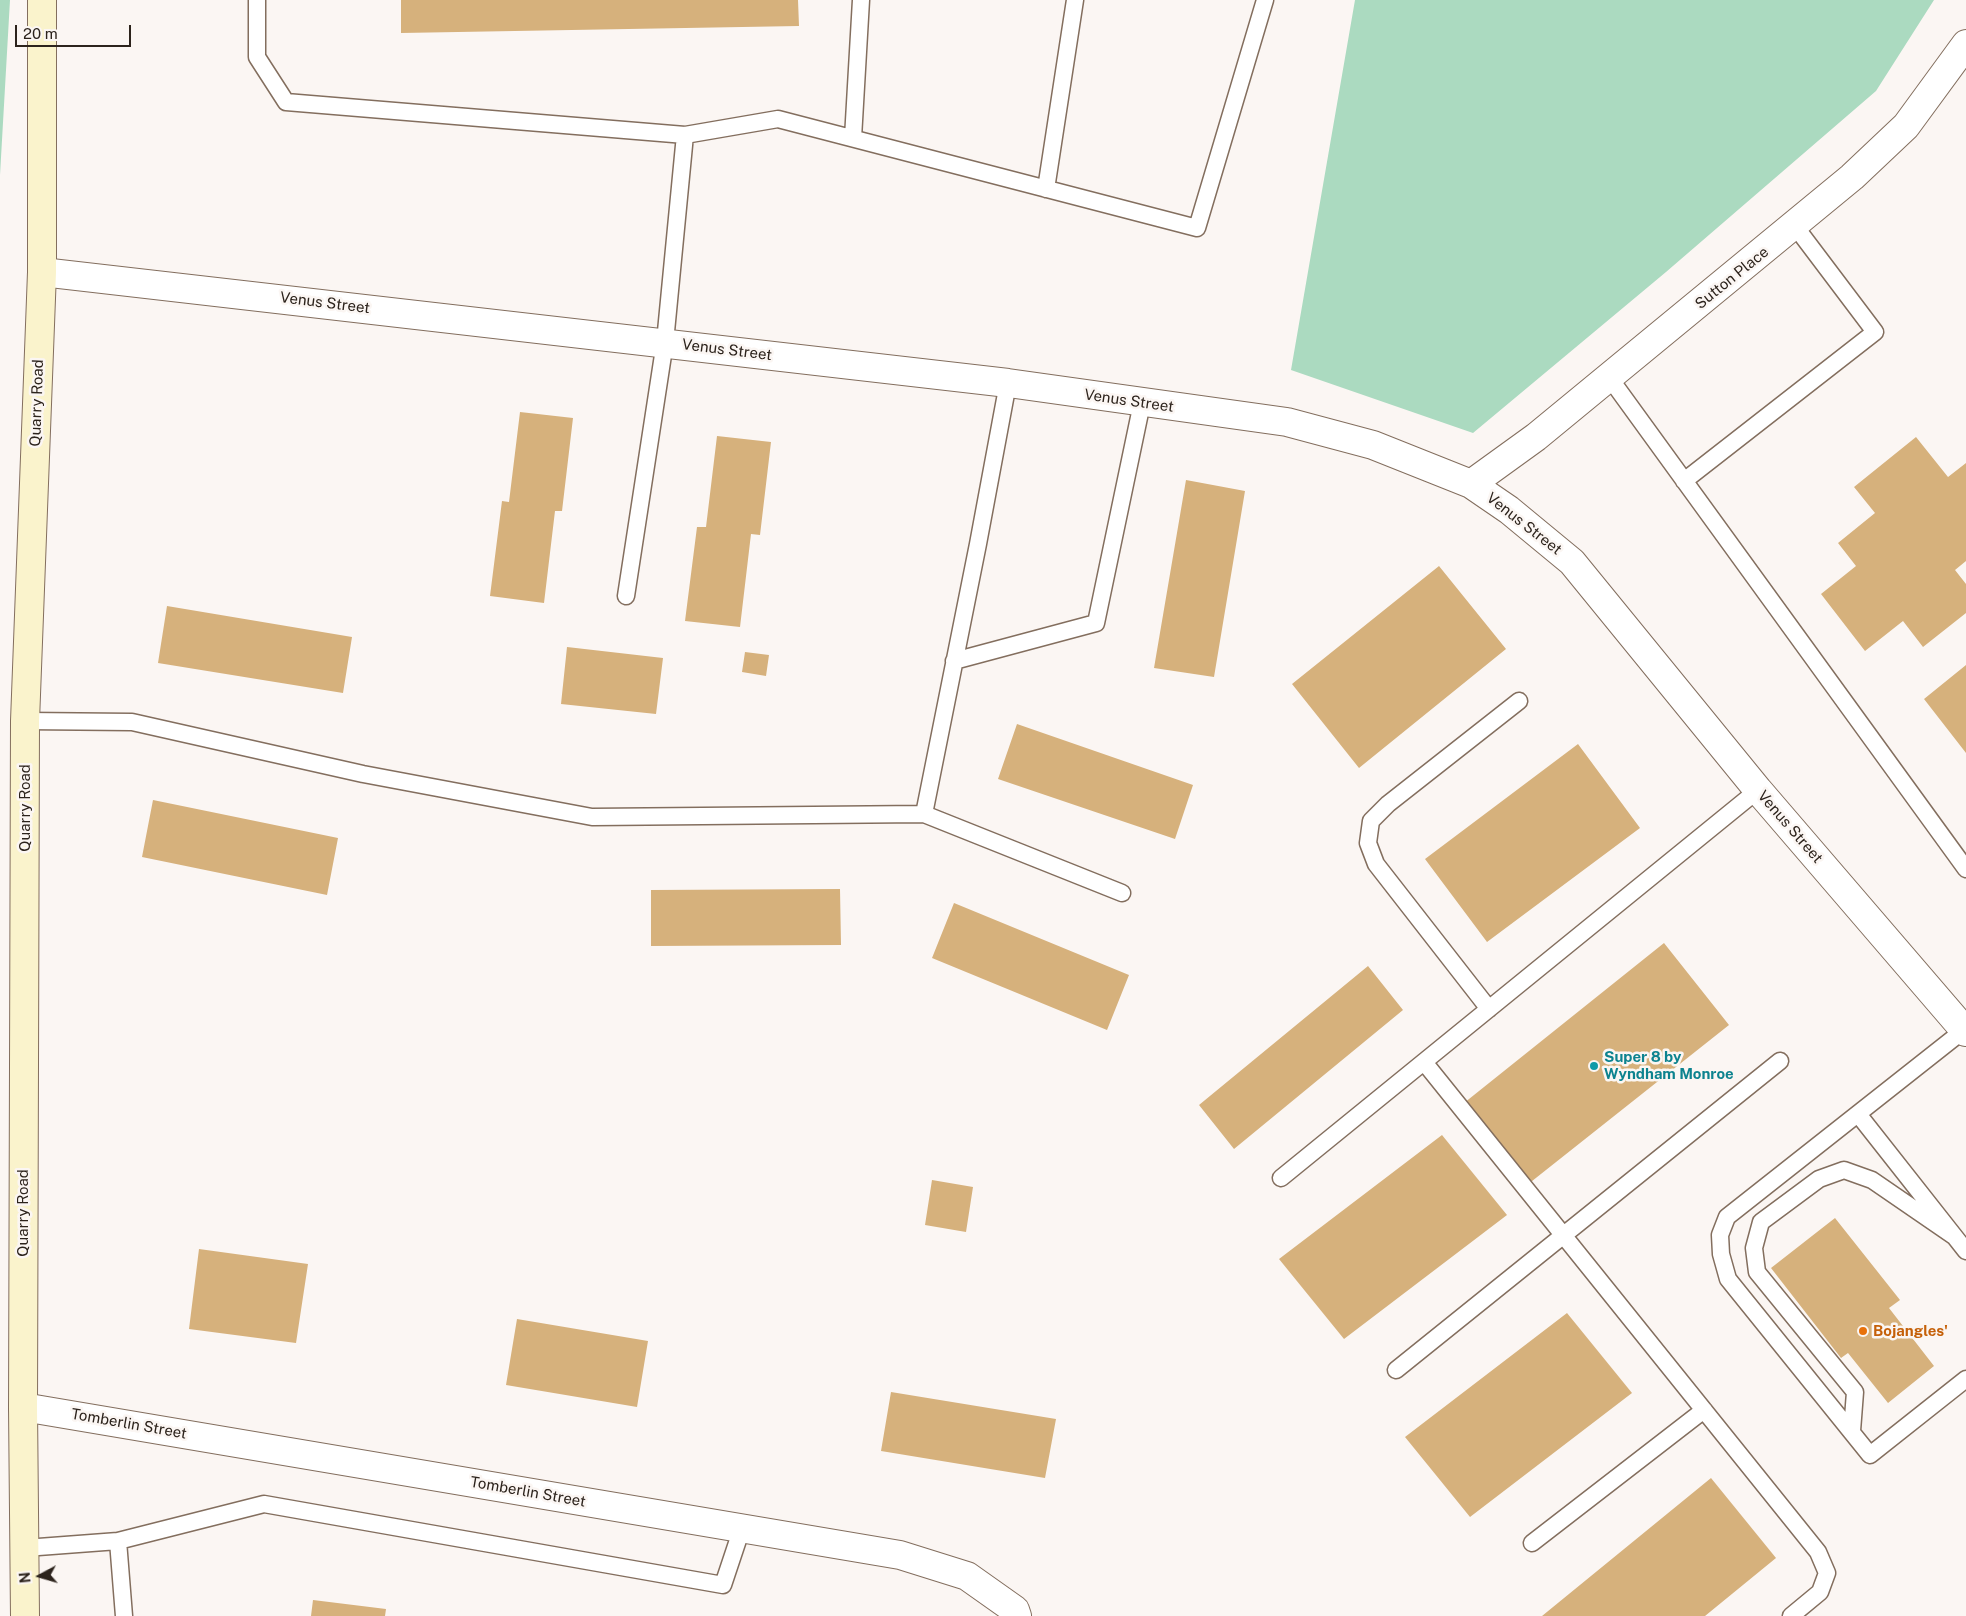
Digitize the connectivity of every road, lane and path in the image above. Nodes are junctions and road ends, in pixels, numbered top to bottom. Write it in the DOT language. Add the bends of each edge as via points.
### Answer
graph roads {
  1 [pos="42,0"];
  2 [pos="256,0"];
  3 [pos="861,0"];
  4 [pos="1075,0"];
  5 [pos="1265,0"];
  6 [pos="1966,44"];
  7 [pos="685,135"];
  8 [pos="853,138"];
  9 [pos="1046,189"];
  10 [pos="1794,226"];
  11 [pos="42,272"];
  12 [pos="665,342"];
  13 [pos="1609,377"];
  14 [pos="1008,383"];
  15 [pos="1142,403"];
  16 [pos="1684,481"];
  17 [pos="1471,484"];
  18 [pos="626,596"];
  19 [pos="954,661"];
  20 [pos="1519,700"];
  21 [pos="25,721"];
  22 [pos="1758,790"];
  23 [pos="924,814"];
  24 [pos="1966,869"];
  25 [pos="1122,893"];
  26 [pos="1488,1009"];
  27 [pos="1962,1021"];
  28 [pos="1780,1061"];
  29 [pos="1424,1062"];
  30 [pos="1858,1114"];
  31 [pos="1281,1178"];
  32 [pos="1564,1235"];
  33 [pos="1955,1237"];
  34 [pos="1966,1251"];
  35 [pos="1396,1370"];
  36 [pos="1966,1379"];
  37 [pos="23,1406"];
  38 [pos="1704,1410"];
  39 [pos="1852,1431"];
  40 [pos="742,1528"];
  41 [pos="118,1541"];
  42 [pos="1532,1543"];
  43 [pos="24,1548"];
  44 [pos="25,1616"];
  45 [pos="124,1616"];
  46 [pos="1017,1616"];
  47 [pos="1791,1616"];
  1 -- 11 [label="street, Quarry Road"];
  2 -- 7 [label="lane" via="257,57 286,102"];
  3 -- 8 [label="lane"];
  4 -- 9 [label="lane"];
  5 -- 9 [label="lane" via="1197,228"];
  6 -- 10 [label="street, Sutton Place" via="1906,126"];
  7 -- 8 [label="lane" via="778,119"];
  7 -- 12 [label="lane"];
  8 -- 9 [label="lane"];
  10 -- 13 [label="street, Sutton Place"];
  10 -- 16 [label="lane" via="1875,332"];
  11 -- 12 [label="street, Venus Street"];
  11 -- 21 [label="street, Quarry Road"];
  12 -- 14 [label="street, Venus Street"];
  12 -- 18 [label="lane"];
  13 -- 16 [label="lane"];
  13 -- 17 [label="street, Sutton Place" via="1536,437"];
  14 -- 15 [label="street, Venus Street"];
  14 -- 19 [label="lane"];
  15 -- 17 [label="street, Venus Street" via="1287,422 1373,445"];
  15 -- 19 [label="lane" via="1096,623"];
  16 -- 24 [label="lane"];
  17 -- 22 [label="street, Venus Street" via="1509,510 1572,562"];
  19 -- 23 [label="lane"];
  20 -- 26 [label="lane" via="1388,804 1371,821 1368,843 1376,864"];
  21 -- 23 [label="lane" via="132,722 363,774 592,817"];
  21 -- 37 [label="street, Quarry Road"];
  22 -- 26 [label="lane"];
  22 -- 27 [label="street, Venus Street"];
  23 -- 25 [label="lane"];
  26 -- 29 [label="lane"];
  27 -- 30 [label="lane"];
  28 -- 32 [label="lane"];
  29 -- 31 [label="lane"];
  29 -- 32 [label="lane"];
  30 -- 33 [label="lane"];
  30 -- 39 [label="lane" via="1727,1217 1720,1234 1721,1254 1728,1279"];
  32 -- 35 [label="lane"];
  32 -- 38 [label="lane"];
  33 -- 34 [label="lane"];
  33 -- 39 [label="lane" via="1872,1180 1844,1170 1819,1179 1761,1222 1754,1248 1757,1272 1855,1392"];
  36 -- 39 [label="lane" via="1870,1455"];
  37 -- 40 [label="street, Tomberlin Street"];
  37 -- 43 [label="street, Quarry Road"];
  38 -- 42 [label="lane"];
  38 -- 47 [label="lane" via="1818,1552 1827,1573 1820,1592"];
  40 -- 41 [label="lane" via="723,1584 264,1504"];
  40 -- 46 [label="street, Tomberlin Street" via="900,1555 967,1576 1015,1610"];
  41 -- 43 [label="lane"];
  41 -- 45 [label="lane"];
  43 -- 44 [label="street, Quarry Road"];
}
